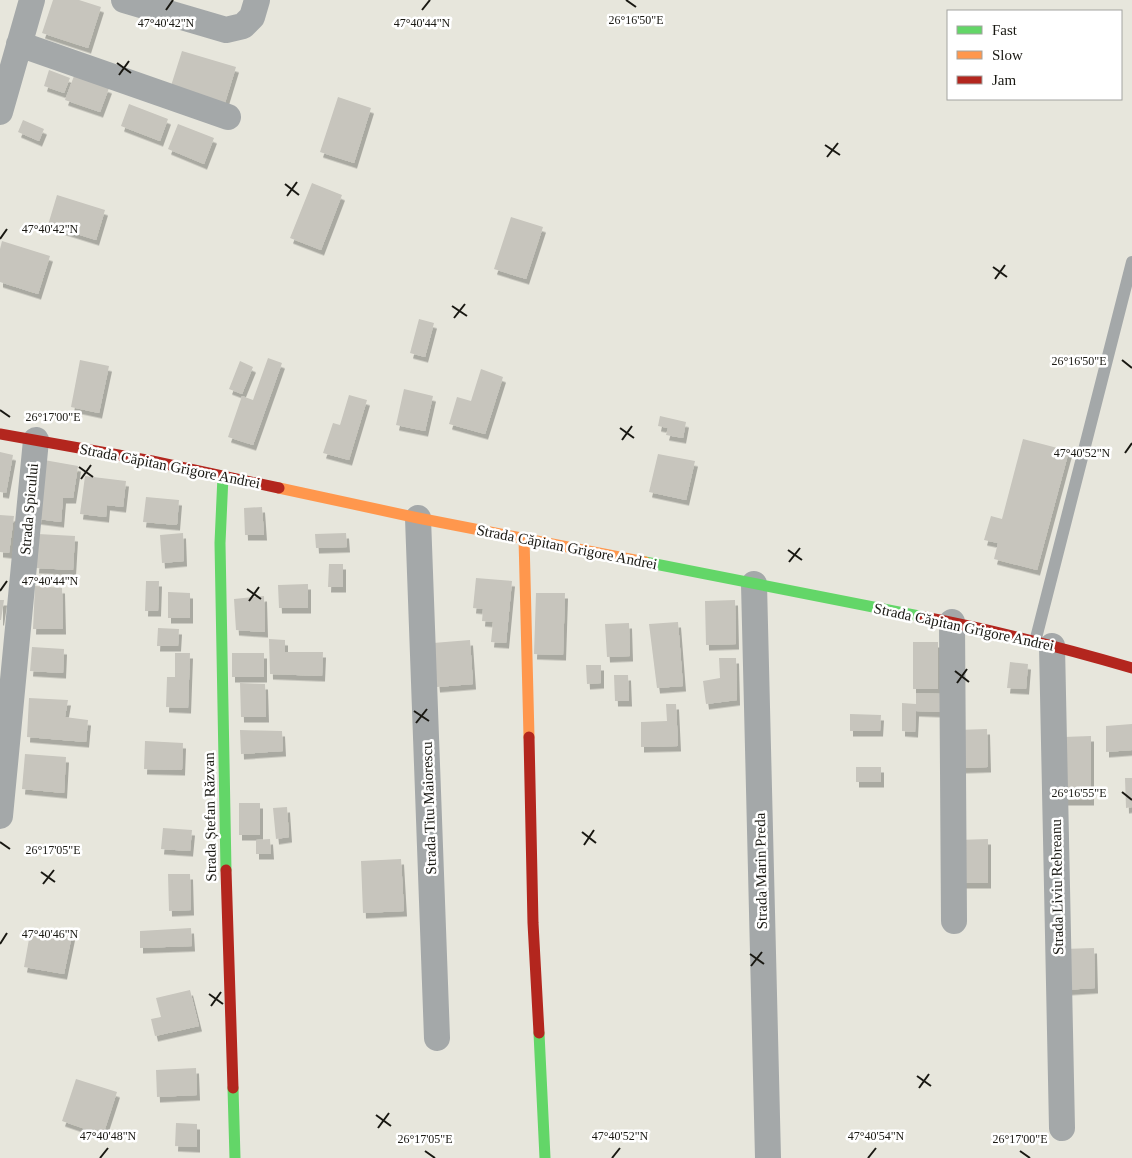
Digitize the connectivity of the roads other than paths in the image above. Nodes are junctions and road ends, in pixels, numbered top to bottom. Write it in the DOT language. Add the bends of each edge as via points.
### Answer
graph roads {
  1 [pos="32,0"];
  2 [pos="124,0"];
  3 [pos="257,0"];
  4 [pos="20,44"];
  5 [pos="0,112"];
  6 [pos="228,117"];
  7 [pos="1132,262"];
  8 [pos="0,434"];
  9 [pos="36,440"];
  10 [pos="223,476"];
  11 [pos="418,518"];
  12 [pos="524,538"];
  13 [pos="754,584"];
  14 [pos="952,622"];
  15 [pos="1044,644"];
  16 [pos="1132,668"];
  17 [pos="0,816"];
  18 [pos="954,921"];
  19 [pos="438,1038"];
  20 [pos="1062,1128"];
  21 [pos="235,1158"];
  22 [pos="545,1158"];
  23 [pos="768,1158"];
  1 -- 4 [label="street"];
  2 -- 3 [label="street" via="226,30 243,26 252,17"];
  4 -- 5 [label="street"];
  4 -- 6 [label="street"];
  7 -- 15 [label="lane"];
  8 -- 9 [label="street, Strada Căpitan Grigore Andrei"];
  9 -- 10 [label="street, Strada Căpitan Grigore Andrei"];
  9 -- 17 [label="street, Strada Spicului"];
  10 -- 11 [label="street, Strada Căpitan Grigore Andrei"];
  10 -- 21 [label="street, Strada Ștefan Răzvan" via="220,544 224,818"];
  11 -- 12 [label="street, Strada Căpitan Grigore Andrei"];
  11 -- 19 [label="street, Strada Titu Maiorescu"];
  12 -- 13 [label="street, Strada Căpitan Grigore Andrei"];
  12 -- 22 [label="street" via="533,923"];
  13 -- 14 [label="street, Strada Căpitan Grigore Andrei"];
  13 -- 23 [label="street, Strada Marin Preda"];
  14 -- 15 [label="street, Strada Căpitan Grigore Andrei"];
  14 -- 18 [label="street"];
  15 -- 16 [label="street, Strada Căpitan Grigore Andrei"];
  15 -- 20 [label="street, Strada Liviu Rebreanu"];
}
